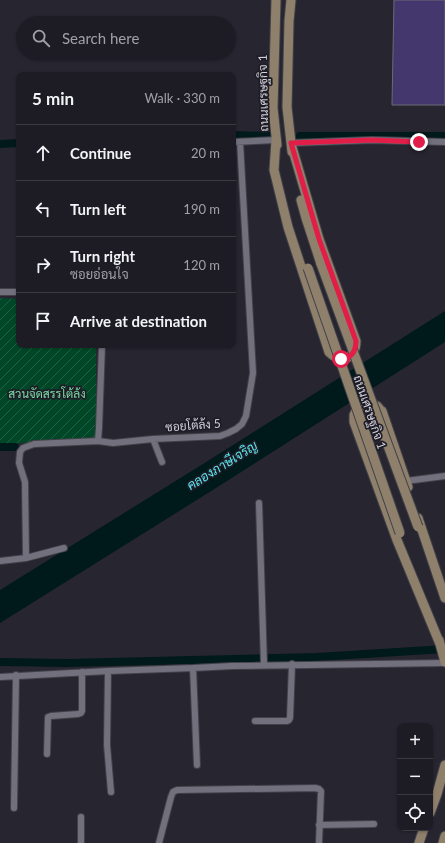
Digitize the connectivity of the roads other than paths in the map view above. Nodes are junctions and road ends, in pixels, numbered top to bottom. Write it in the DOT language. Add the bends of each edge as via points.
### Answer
graph roads {
  1 [pos="276,0"];
  2 [pos="291,0"];
  3 [pos="276,140"];
  4 [pos="236,142"];
  5 [pos="240,142"];
  6 [pos="445,142"];
  7 [pos="292,145"];
  8 [pos="0,292"];
  9 [pos="16,292"];
  10 [pos="102,348"];
  11 [pos="153,439"];
  12 [pos="98,441"];
  13 [pos="162,462"];
  14 [pos="445,476"];
  15 [pos="406,481"];
  16 [pos="259,503"];
  17 [pos="64,548"];
  18 [pos="26,558"];
  19 [pos="0,561"];
  20 [pos="445,598"];
  21 [pos="445,602"];
  22 [pos="440,644"];
  23 [pos="445,662"];
  24 [pos="292,664"];
  25 [pos="264,665"];
  26 [pos="193,668"];
  27 [pos="108,671"];
  28 [pos="82,672"];
  29 [pos="16,676"];
  30 [pos="0,677"];
  31 [pos="255,720"];
  32 [pos="46,754"];
  33 [pos="197,765"];
  34 [pos="445,765"];
  35 [pos="111,792"];
  36 [pos="433,804"];
  37 [pos="14,808"];
  38 [pos="81,817"];
  39 [pos="374,824"];
  40 [pos="319,825"];
  41 [pos="423,831"];
  42 [pos="445,836"];
  43 [pos="81,843"];
  44 [pos="160,843"];
  45 [pos="319,843"];
  46 [pos="418,843"];
  47 [pos="443,843"];
  1 -- 3 [label="main road, ถนนเศรษฐกิจ 1" via="273,108"];
  2 -- 7 [label="main road, ถนนเศรษฐกิจ 1" via="287,107"];
  3 -- 5 [label="street"];
  3 -- 7 [label="main road" via="274,170 288,227 329,352 337,358 346,358 354,352 356,341 319,239"];
  3 -- 22 [label="main road, ถนนเศรษฐกิจ 1, bridge" via="279,168 292,222"];
  4 -- 5 [label="street"];
  5 -- 11 [label="street, ซอยโต้ล้ง 5" via="253,373 246,416 236,429 220,436"];
  6 -- 7 [label="street" via="372,140"];
  7 -- 21 [label="main road, ถนนเศรษฐกิจ 1, bridge" via="293,166 321,264"];
  8 -- 9 [label="street"];
  10 -- 12 [label="street"];
  11 -- 12 [label="street, ซอยโต้ล้ง 5" via="113,443"];
  11 -- 13 [label="street"];
  12 -- 18 [label="street, ซอยโต้ล้ง 5" via="34,444 20,452 19,463 25,482"];
  14 -- 15 [label="street"];
  15 -- 20 [label="main road"];
  15 -- 22 [label="main road" via="382,411 373,405 362,406 356,411 354,422 397,540"];
  16 -- 25 [label="street"];
  17 -- 18 [label="street"];
  18 -- 19 [label="street"];
  22 -- 23 [label="main road, ถนนเศรษฐกิจ 1"];
  23 -- 24 [label="street"];
  24 -- 25 [label="street"];
  24 -- 31 [label="street" via="289,720"];
  25 -- 26 [label="street"];
  26 -- 27 [label="street"];
  26 -- 33 [label="street"];
  27 -- 28 [label="street"];
  27 -- 35 [label="street" via="107,745"];
  28 -- 29 [label="street"];
  28 -- 32 [label="street" via="82,711 78,714 48,717"];
  29 -- 30 [label="street"];
  29 -- 37 [label="street"];
  34 -- 36 [label="main road"];
  38 -- 43 [label="street"];
  39 -- 40 [label="street"];
  40 -- 44 [label="street" via="321,791 315,788 177,790 171,797"];
  40 -- 45 [label="street"];
  41 -- 46 [label="main road"];
  42 -- 47 [label="main road"];
}
